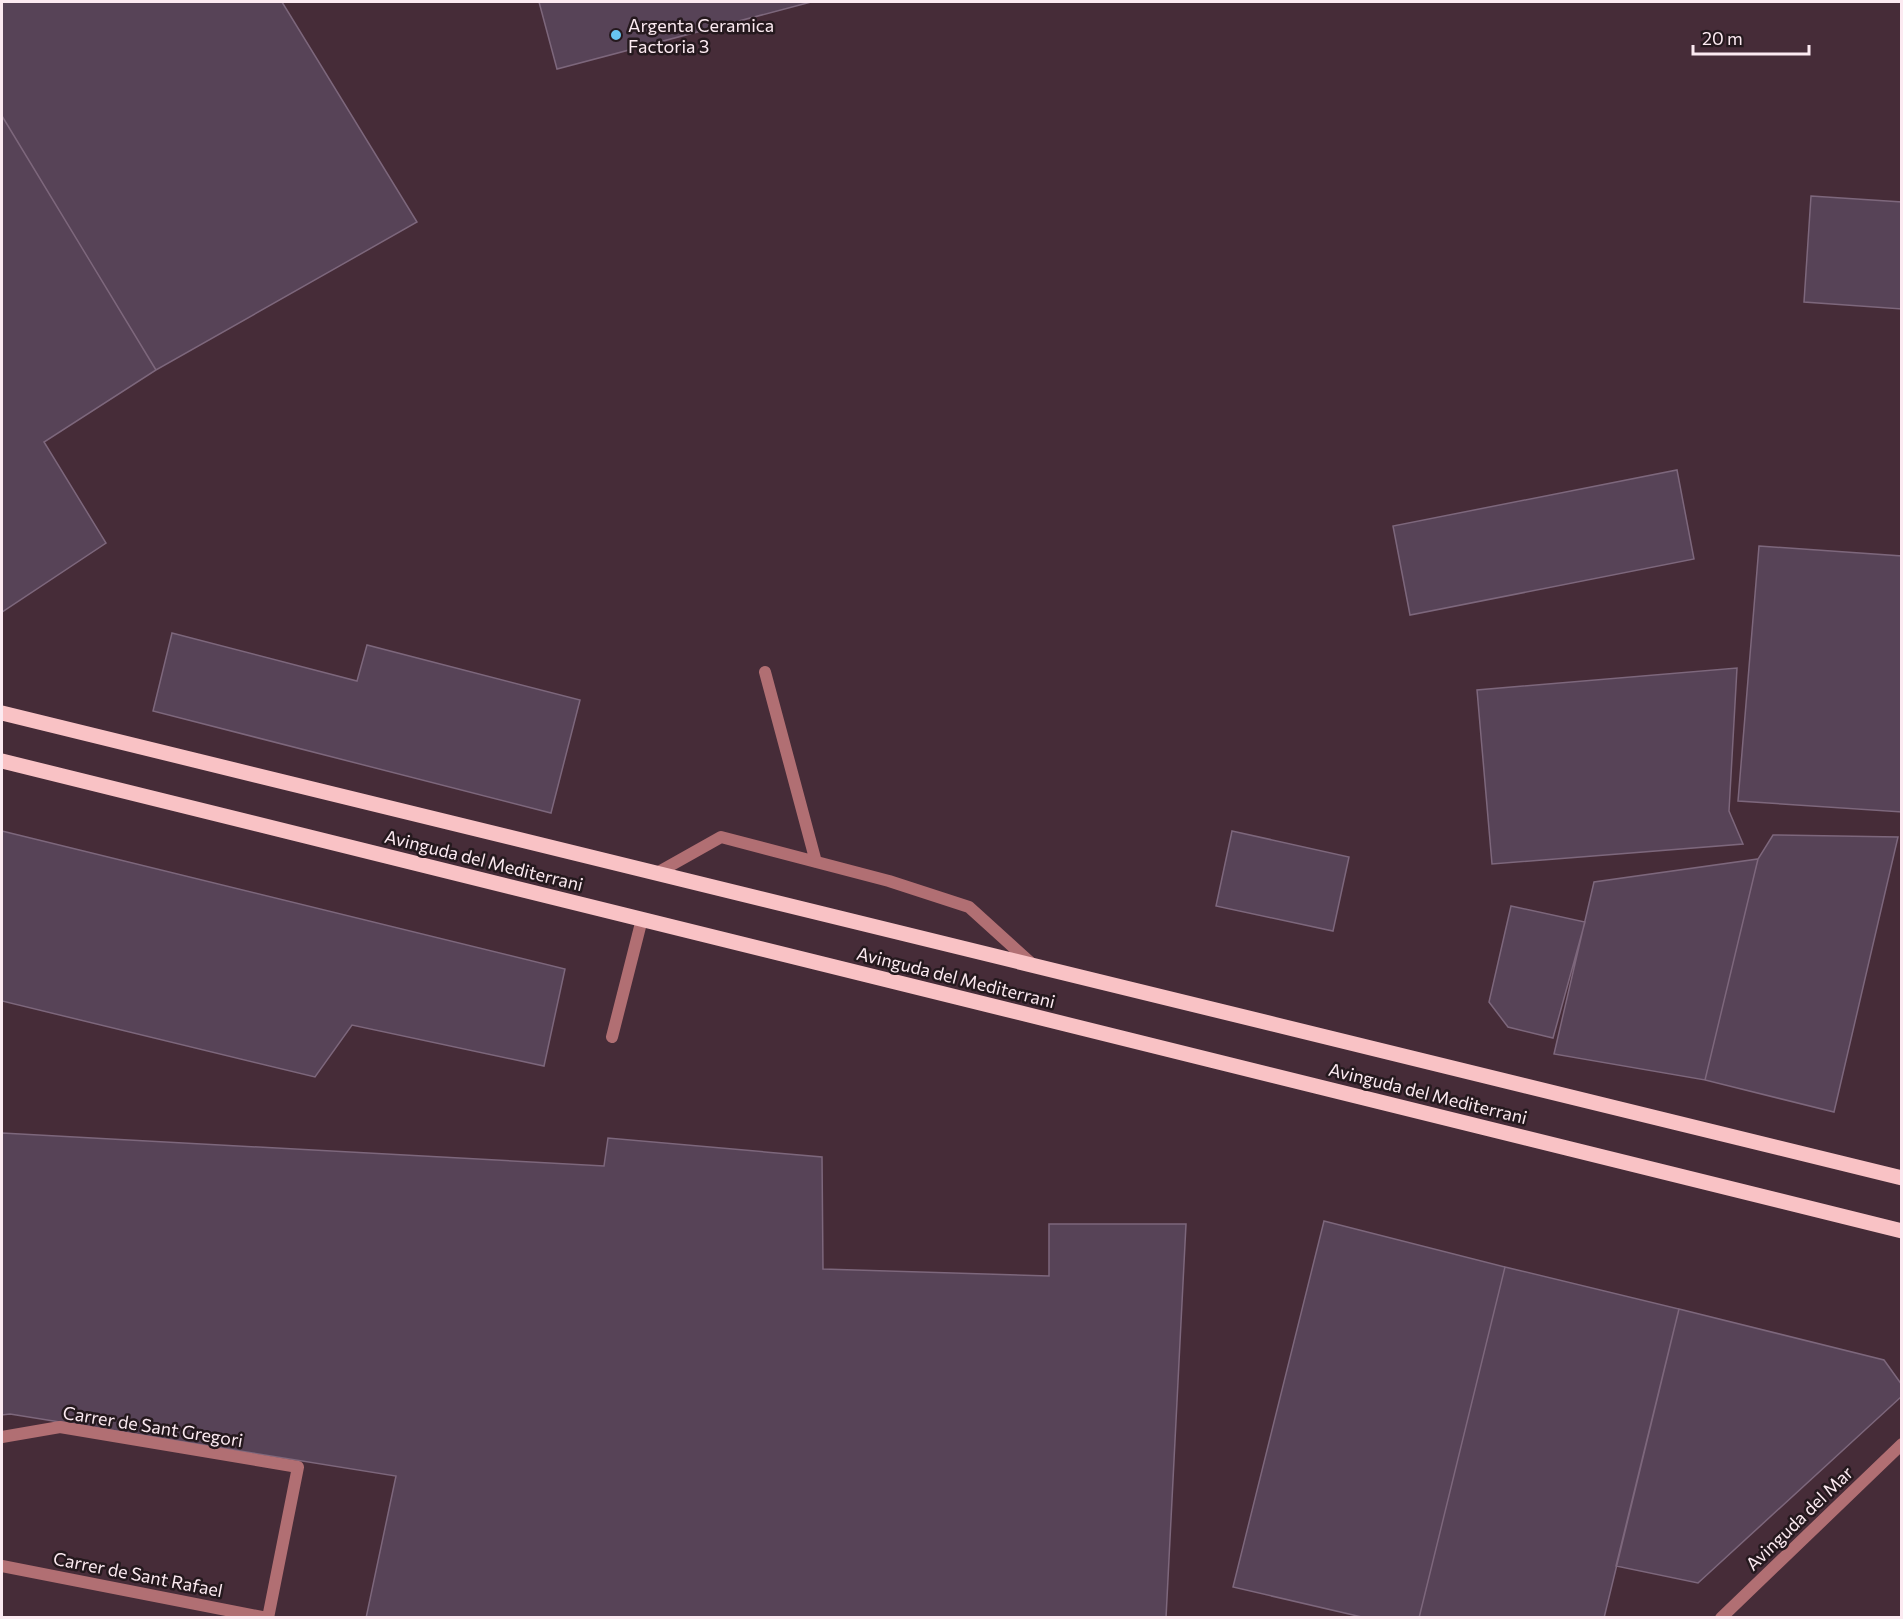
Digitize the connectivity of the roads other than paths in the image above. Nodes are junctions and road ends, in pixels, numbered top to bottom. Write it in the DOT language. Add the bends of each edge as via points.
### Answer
graph roads {
  1 [pos="765,672"];
  2 [pos="2,713"];
  3 [pos="2,761"];
  4 [pos="816,862"];
  5 [pos="657,873"];
  6 [pos="642,919"];
  7 [pos="1034,966"];
  8 [pos="612,1036"];
  9 [pos="1902,1178"];
  10 [pos="1902,1231"];
  11 [pos="2,1437"];
  12 [pos="1902,1444"];
  13 [pos="2,1566"];
  14 [pos="268,1617"];
  15 [pos="1721,1617"];
  1 -- 4 [label="street"];
  2 -- 5 [label="main road, Avinguda del Mediterrani"];
  3 -- 6 [label="main road, Avinguda del Mediterrani"];
  4 -- 5 [label="street" via="721,837"];
  4 -- 7 [label="street" via="969,907"];
  5 -- 7 [label="main road, Avinguda del Mediterrani"];
  6 -- 8 [label="street"];
  6 -- 10 [label="main road, Avinguda del Mediterrani"];
  7 -- 9 [label="main road, Avinguda del Mediterrani"];
  11 -- 14 [label="street, Carrer de Sant Gregori" via="60,1427 298,1467"];
  12 -- 15 [label="street, Avinguda del Mar"];
  13 -- 14 [label="street, Carrer de Sant Rafael"];
}
